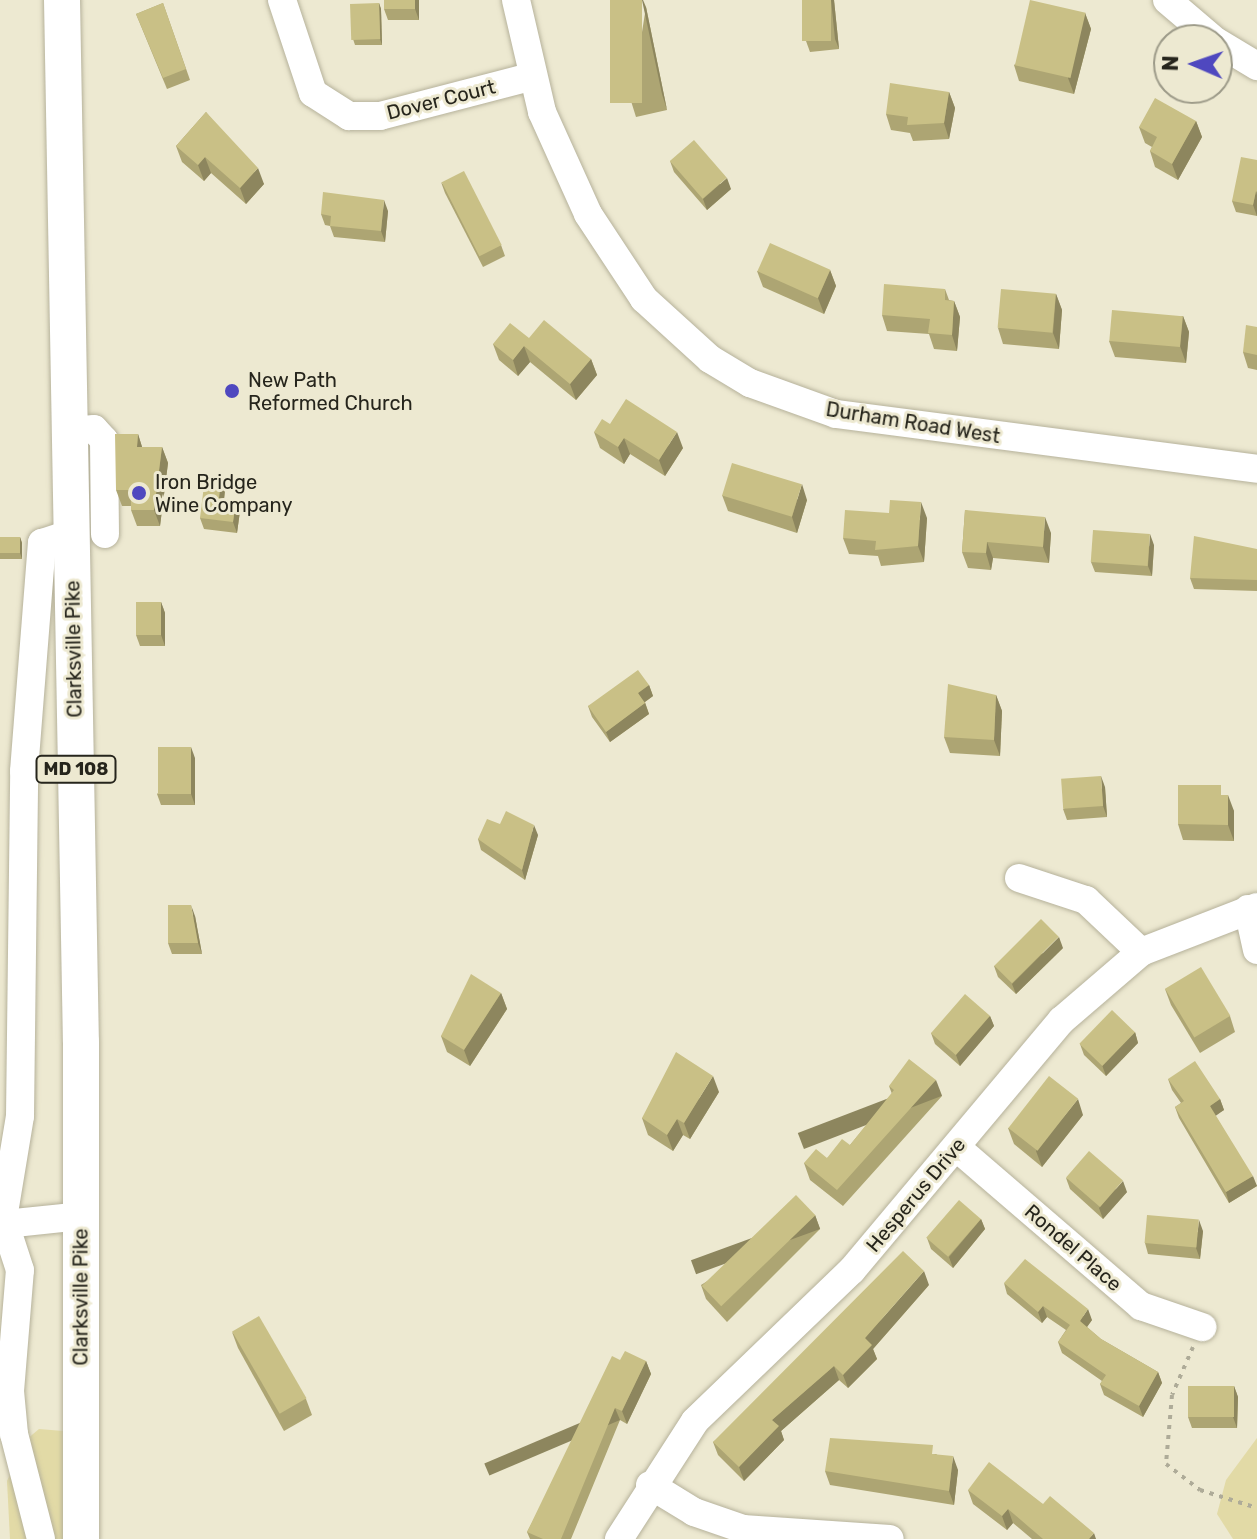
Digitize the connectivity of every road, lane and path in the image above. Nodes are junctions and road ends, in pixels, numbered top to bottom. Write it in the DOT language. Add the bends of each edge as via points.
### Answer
graph roads {
  1 [pos="62,0"];
  2 [pos="282,0"];
  3 [pos="516,0"];
  4 [pos="1167,0"];
  5 [pos="1196,24"];
  6 [pos="1233,51"];
  7 [pos="1257,66"];
  8 [pos="530,77"];
  9 [pos="1257,469"];
  10 [pos="88,533"];
  11 [pos="1019,878"];
  12 [pos="1253,908"];
  13 [pos="1257,950"];
  14 [pos="1141,952"];
  15 [pos="956,1147"];
  16 [pos="81,1216"];
  17 [pos="2,1231"];
  18 [pos="1202,1327"];
  19 [pos="5,1388"];
  20 [pos="7,1434"];
  21 [pos="650,1485"];
  22 [pos="13,1496"];
  23 [pos="1257,1508"];
  24 [pos="41,1539"];
  25 [pos="81,1539"];
  26 [pos="619,1539"];
  27 [pos="890,1539"];
  1 -- 10 [label="main road, Clarksville Pike / MD 108" via="70,430"];
  2 -- 8 [label="street, Dover Court" via="313,93 349,116 380,116"];
  3 -- 8 [label="street, Durham Road West"];
  4 -- 5 [label="street"];
  6 -- 7 [label="street"];
  8 -- 9 [label="street, Durham Road West" via="563,164 614,259 673,329 750,383 874,421"];
  10 -- 16 [label="main road, Clarksville Pike / MD 108"];
  10 -- 17 [label="street" via="42,543 24,771 20,1116"];
  11 -- 14 [label="street" via="1086,900"];
  12 -- 13 [label="street"];
  12 -- 14 [label="street, Hesperus Drive"];
  14 -- 15 [label="street, Hesperus Drive" via="1062,1020"];
  15 -- 18 [label="street, Rondel Place" via="1141,1306"];
  15 -- 21 [label="street, Hesperus Drive" via="852,1270 695,1421"];
  16 -- 17 [label="street"];
  16 -- 25 [label="main road, Clarksville Pike / MD 108"];
  17 -- 19 [label="street" via="20,1270 22,1310"];
  18 -- 23 [label="path" via="1172,1395 1166,1464 1200,1490"];
  19 -- 20 [label="street"];
  20 -- 22 [label="street"];
  21 -- 26 [label="street, Hesperus Drive"];
  21 -- 27 [label="street" via="694,1512 743,1529"];
  22 -- 24 [label="street"];
}
